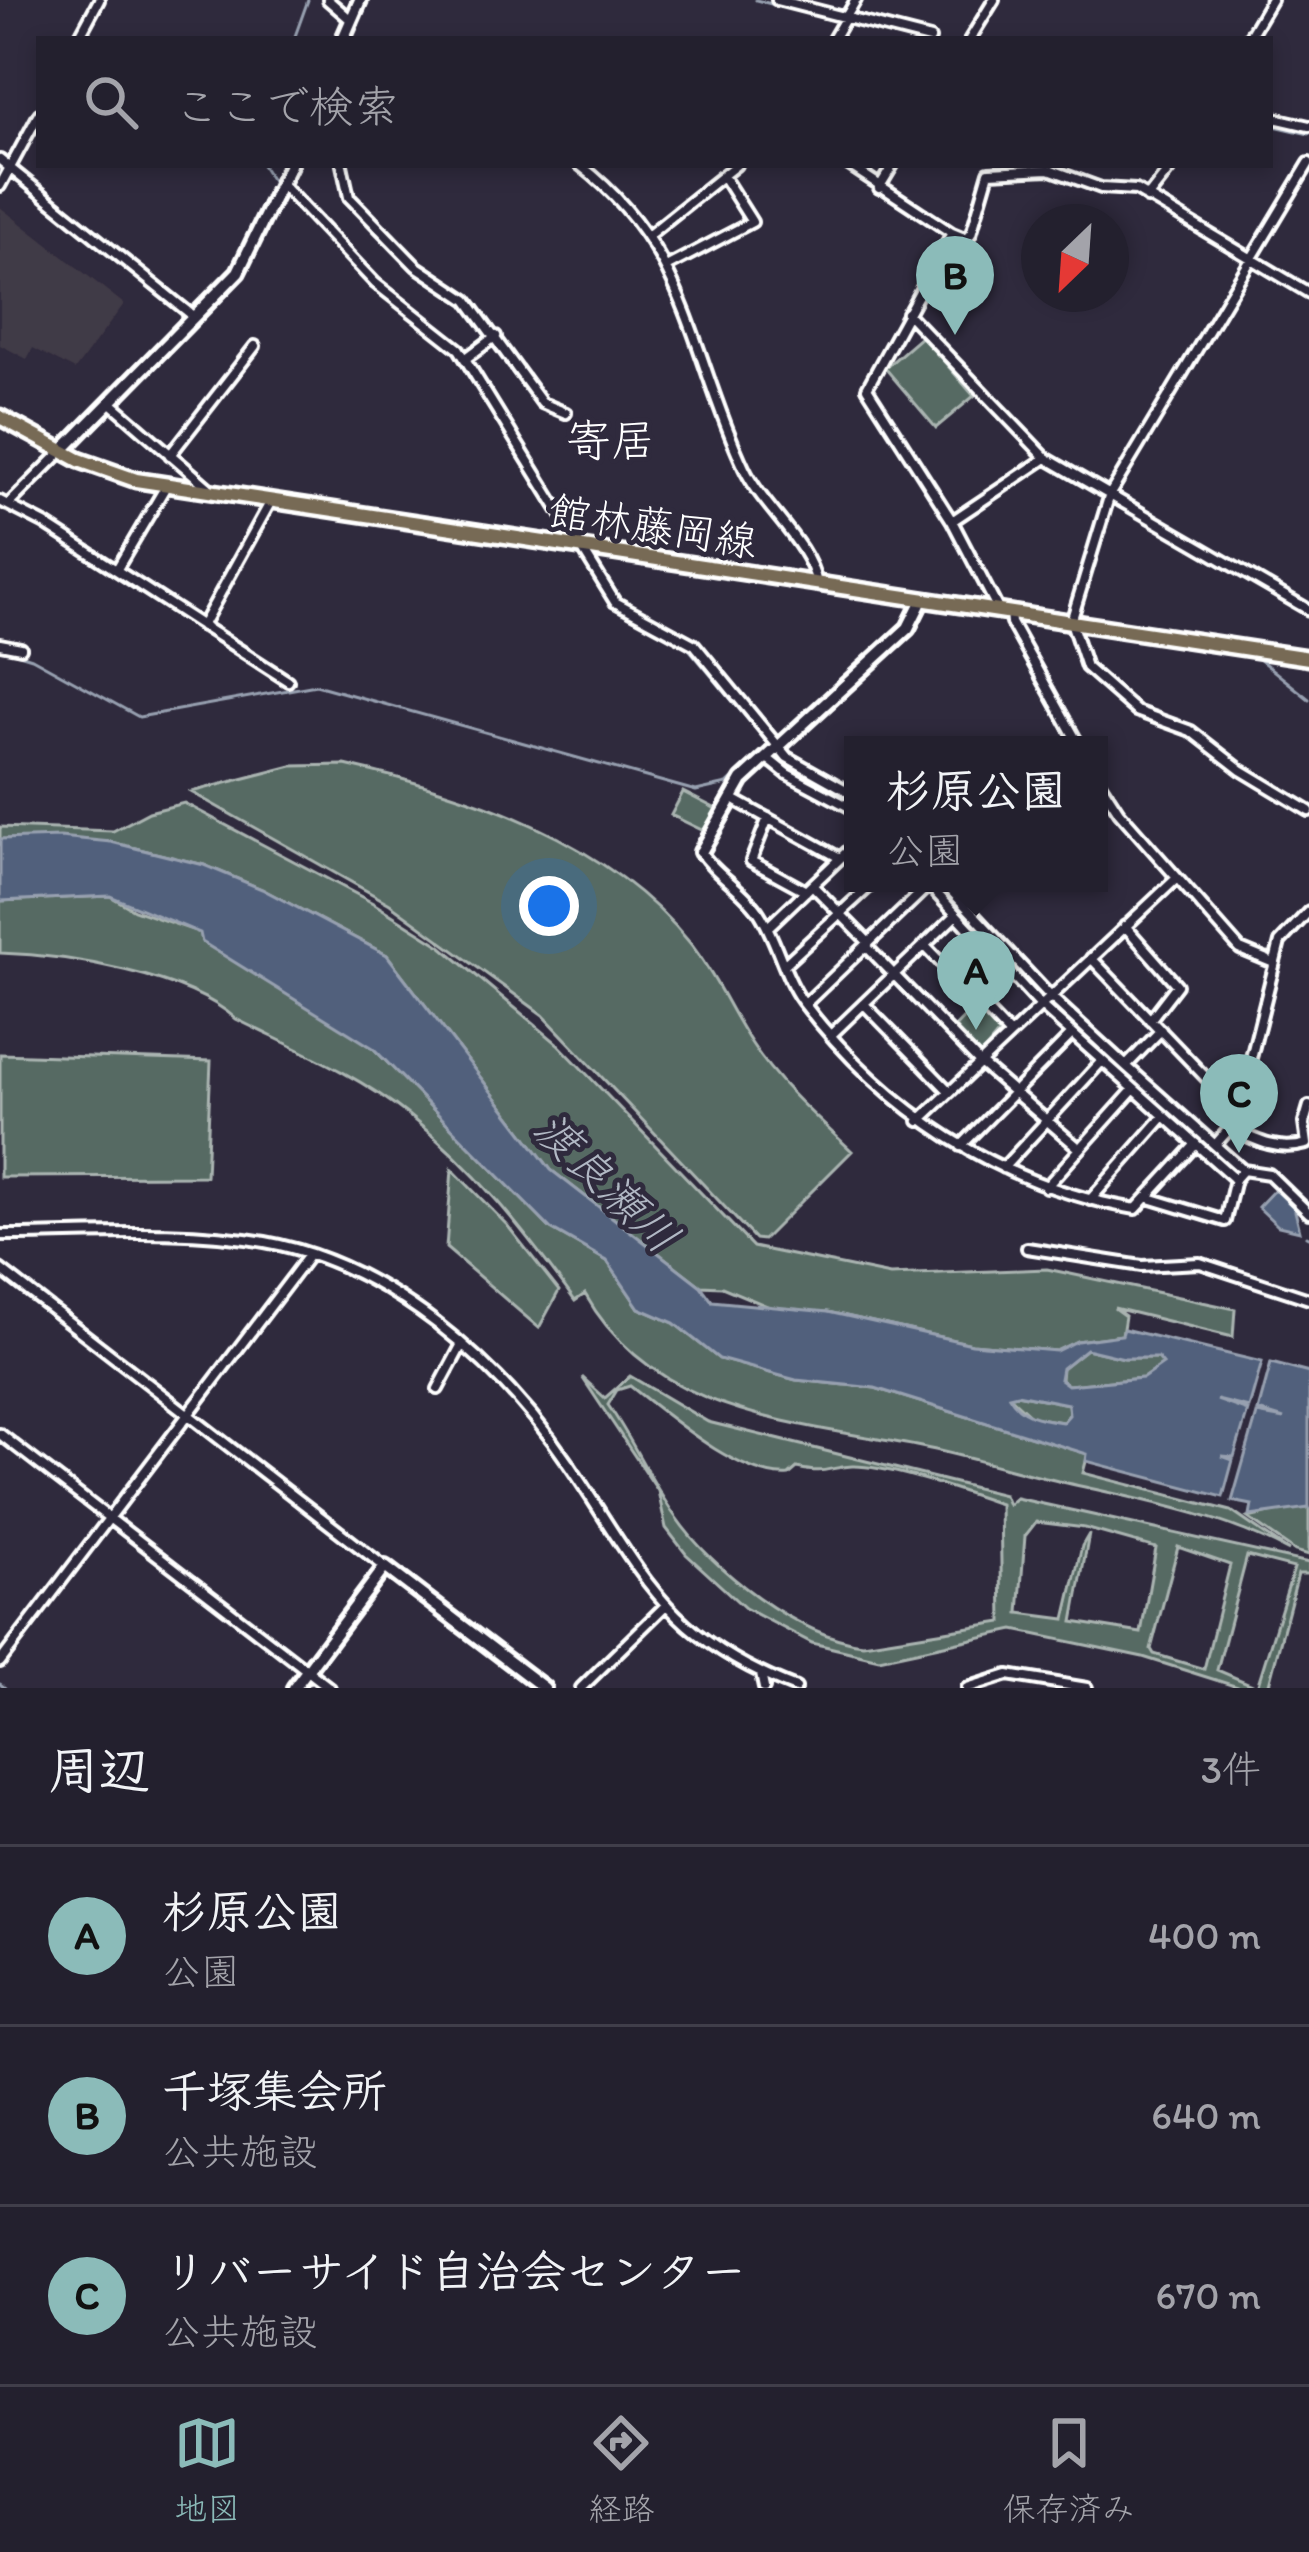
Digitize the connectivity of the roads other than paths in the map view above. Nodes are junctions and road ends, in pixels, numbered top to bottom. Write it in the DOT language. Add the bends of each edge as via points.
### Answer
graph roads {
  1 [pos="98,0"];
  2 [pos="328,0"];
  3 [pos="360,0"];
  4 [pos="777,0"];
  5 [pos="856,0"];
  6 [pos="994,0"];
  7 [pos="1270,0"];
  8 [pos="845,19"];
  9 [pos="351,20"];
  10 [pos="80,36"];
  11 [pos="344,36"];
  12 [pos="835,36"];
  13 [pos="917,36"];
  14 [pos="972,36"];
  15 [pos="1250,36"];
  16 [pos="1273,118"];
  17 [pos="36,120"];
  18 [pos="1309,126"];
  19 [pos="0,160"];
  20 [pos="1309,163"];
  21 [pos="289,168"];
  22 [pos="343,168"];
  23 [pos="583,168"];
  24 [pos="733,168"];
  25 [pos="853,168"];
  26 [pos="891,168"];
  27 [pos="1171,168"];
  28 [pos="10,169"];
  29 [pos="724,176"];
  30 [pos="282,185"];
  31 [pos="0,186"];
  32 [pos="879,188"];
  33 [pos="1147,198"];
  34 [pos="952,233"];
  35 [pos="650,234"];
  36 [pos="1252,259"];
  37 [pos="668,266"];
  38 [pos="1309,293"];
  39 [pos="907,313"];
  40 [pos="193,316"];
  41 [pos="496,336"];
  42 [pos="255,346"];
  43 [pos="465,358"];
  44 [pos="110,402"];
  45 [pos="566,413"];
  46 [pos="0,417"];
  47 [pos="62,451"];
  48 [pos="170,454"];
  49 [pos="1046,458"];
  50 [pos="166,486"];
  51 [pos="214,493"];
  52 [pos="1110,494"];
  53 [pos="271,501"];
  54 [pos="4,503"];
  55 [pos="952,521"];
  56 [pos="583,548"];
  57 [pos="117,569"];
  58 [pos="818,584"];
  59 [pos="922,600"];
  60 [pos="1309,610"];
  61 [pos="1005,612"];
  62 [pos="1071,622"];
  63 [pos="202,626"];
  64 [pos="0,644"];
  65 [pos="21,649"];
  66 [pos="1309,658"];
  67 [pos="288,681"];
  68 [pos="1074,736"];
  69 [pos="778,747"];
  70 [pos="767,757"];
  71 [pos="844,789"];
  72 [pos="1108,792"];
  73 [pos="729,797"];
  74 [pos="844,804"];
  75 [pos="1309,811"];
  76 [pos="768,818"];
  77 [pos="701,852"];
  78 [pos="844,854"];
  79 [pos="840,858"];
  80 [pos="1177,878"];
  81 [pos="809,888"];
  82 [pos="863,892"];
  83 [pos="920,892"];
  84 [pos="935,892"];
  85 [pos="952,892"];
  86 [pos="1309,911"];
  87 [pos="841,914"];
  88 [pos="956,915"];
  89 [pos="1125,926"];
  90 [pos="769,927"];
  91 [pos="868,944"];
  92 [pos="924,945"];
  93 [pos="1090,958"];
  94 [pos="1274,963"];
  95 [pos="786,964"];
  96 [pos="894,974"];
  97 [pos="1050,996"];
  98 [pos="805,1004"];
  99 [pos="864,1004"];
  100 [pos="1040,1005"];
  101 [pos="1150,1020"];
  102 [pos="1161,1030"];
  103 [pos="833,1033"];
  104 [pos="1072,1034"];
  105 [pos="1010,1035"];
  106 [pos="1102,1060"];
  107 [pos="980,1063"];
  108 [pos="1126,1066"];
  109 [pos="1134,1089"];
  110 [pos="950,1092"];
  111 [pos="1013,1094"];
  112 [pos="1309,1106"];
  113 [pos="1237,1111"];
  114 [pos="1163,1116"];
  115 [pos="919,1121"];
  116 [pos="1046,1122"];
  117 [pos="1230,1128"];
  118 [pos="1196,1144"];
  119 [pos="1215,1144"];
  120 [pos="961,1147"];
  121 [pos="1080,1149"];
  122 [pos="1003,1168"];
  123 [pos="1243,1170"];
  124 [pos="1235,1179"];
  125 [pos="1046,1187"];
  126 [pos="1149,1198"];
  127 [pos="1089,1202"];
  128 [pos="1309,1213"];
  129 [pos="0,1234"];
  130 [pos="1027,1248"];
  131 [pos="310,1254"];
  132 [pos="0,1269"];
  133 [pos="1309,1299"];
  134 [pos="461,1346"];
  135 [pos="438,1389"];
  136 [pos="189,1415"];
  137 [pos="0,1434"];
  138 [pos="110,1518"];
  139 [pos="385,1568"];
  140 [pos="664,1607"];
  141 [pos="0,1662"];
  142 [pos="308,1670"];
  143 [pos="761,1674"];
  144 [pos="294,1688"];
  145 [pos="331,1688"];
  146 [pos="544,1688"];
  147 [pos="581,1688"];
  148 [pos="764,1688"];
  149 [pos="796,1688"];
  150 [pos="967,1688"];
  151 [pos="1088,1688"];
  1 -- 10 [label="street"];
  2 -- 9 [label="street"];
  3 -- 9 [label="street"];
  4 -- 8 [label="street"];
  5 -- 8 [label="street"];
  6 -- 14 [label="street"];
  7 -- 15 [label="street"];
  8 -- 12 [label="street"];
  8 -- 13 [label="street"];
  9 -- 11 [label="street"];
  16 -- 18 [label="street"];
  17 -- 28 [label="street"];
  19 -- 28 [label="street"];
  20 -- 36 [label="street"];
  21 -- 30 [label="street"];
  22 -- 41 [label="street" via="349,197"];
  23 -- 35 [label="street"];
  24 -- 29 [label="street"];
  25 -- 32 [label="street"];
  26 -- 32 [label="street"];
  27 -- 33 [label="street"];
  28 -- 31 [label="street"];
  28 -- 40 [label="street"];
  29 -- 35 [label="street"];
  29 -- 37 [label="street" via="752,223"];
  30 -- 40 [label="street" via="247,259"];
  30 -- 43 [label="street" via="375,283"];
  32 -- 34 [label="street"];
  33 -- 34 [label="street" via="1056,170 989,172 971,234"];
  33 -- 36 [label="street"];
  34 -- 39 [label="street"];
  35 -- 37 [label="street"];
  36 -- 38 [label="street"];
  36 -- 52 [label="street"];
  37 -- 58 [label="street" via="744,469"];
  39 -- 49 [label="street"];
  39 -- 55 [label="street" via="866,388"];
  40 -- 44 [label="street"];
  41 -- 43 [label="street"];
  41 -- 45 [label="street" via="542,403"];
  42 -- 48 [label="street"];
  43 -- 56 [label="street"];
  44 -- 47 [label="street"];
  44 -- 48 [label="street"];
  46 -- 47 [label="main road, 館林藤岡線"];
  47 -- 50 [label="main road, 館林藤岡線"];
  47 -- 54 [label="street"];
  48 -- 51 [label="street"];
  49 -- 52 [label="street"];
  49 -- 55 [label="street"];
  50 -- 51 [label="main road, 館林藤岡線"];
  50 -- 57 [label="street"];
  51 -- 53 [label="main road, 館林藤岡線"];
  52 -- 60 [label="street"];
  52 -- 62 [label="street"];
  53 -- 56 [label="main road, 館林藤岡線"];
  53 -- 63 [label="street"];
  54 -- 57 [label="street"];
  55 -- 61 [label="street"];
  56 -- 58 [label="main road, 館林藤岡線"];
  56 -- 69 [label="street" via="615,602 695,645"];
  57 -- 63 [label="street"];
  58 -- 59 [label="main road, 館林藤岡線"];
  59 -- 61 [label="main road, 館林藤岡線"];
  59 -- 69 [label="street" via="908,628"];
  61 -- 62 [label="main road, 館林藤岡線"];
  61 -- 68 [label="street"];
  62 -- 66 [label="main road, 館林藤岡線"];
  62 -- 75 [label="street" via="1086,667 1136,711 1191,730"];
  63 -- 67 [label="street"];
  64 -- 65 [label="street"];
  69 -- 70 [label="street"];
  69 -- 71 [label="street"];
  70 -- 73 [label="street"];
  70 -- 74 [label="street"];
  72 -- 80 [label="street"];
  73 -- 76 [label="street"];
  73 -- 77 [label="street"];
  76 -- 79 [label="street"];
  76 -- 81 [label="street" via="749,856"];
  77 -- 90 [label="street"];
  78 -- 79 [label="street"];
  79 -- 81 [label="street"];
  80 -- 89 [label="street"];
  80 -- 94 [label="street" via="1240,949"];
  81 -- 87 [label="street"];
  81 -- 90 [label="street"];
  82 -- 87 [label="street"];
  83 -- 91 [label="street"];
  84 -- 88 [label="street"];
  85 -- 97 [label="street"];
  86 -- 94 [label="street" via="1284,934"];
  87 -- 91 [label="street"];
  87 -- 95 [label="street"];
  88 -- 92 [label="street"];
  88 -- 100 [label="street"];
  89 -- 93 [label="street"];
  89 -- 101 [label="street" via="1178,986"];
  90 -- 95 [label="street"];
  91 -- 96 [label="street"];
  91 -- 98 [label="street"];
  92 -- 96 [label="street"];
  92 -- 105 [label="street"];
  93 -- 97 [label="street"];
  93 -- 101 [label="street"];
  94 -- 113 [label="street"];
  95 -- 98 [label="street"];
  96 -- 99 [label="street"];
  96 -- 107 [label="street"];
  97 -- 100 [label="street"];
  97 -- 108 [label="street"];
  98 -- 103 [label="street"];
  99 -- 103 [label="street"];
  99 -- 110 [label="street"];
  100 -- 104 [label="street"];
  100 -- 105 [label="street"];
  101 -- 102 [label="street"];
  102 -- 108 [label="street"];
  102 -- 113 [label="street"];
  103 -- 115 [label="street"];
  104 -- 106 [label="street"];
  104 -- 111 [label="street"];
  105 -- 107 [label="street"];
  106 -- 109 [label="street"];
  106 -- 116 [label="street"];
  107 -- 110 [label="street"];
  107 -- 111 [label="street"];
  108 -- 119 [label="street"];
  109 -- 114 [label="street"];
  109 -- 121 [label="street"];
  110 -- 115 [label="street"];
  111 -- 116 [label="street"];
  111 -- 120 [label="street"];
  112 -- 117 [label="street" via="1307,1144 1281,1148"];
  113 -- 117 [label="street"];
  114 -- 118 [label="street"];
  114 -- 127 [label="street"];
  115 -- 120 [label="street"];
  116 -- 121 [label="street"];
  116 -- 122 [label="street"];
  117 -- 119 [label="street"];
  118 -- 124 [label="street"];
  118 -- 126 [label="street"];
  119 -- 123 [label="street"];
  120 -- 122 [label="street"];
  121 -- 125 [label="street"];
  122 -- 125 [label="street"];
  123 -- 124 [label="street"];
  123 -- 128 [label="street" via="1269,1174"];
  124 -- 126 [label="street" via="1226,1221"];
  125 -- 127 [label="street"];
  126 -- 127 [label="street" via="1136,1209"];
  129 -- 131 [label="street" via="189,1234"];
  130 -- 133 [label="street" via="1142,1265 1200,1262"];
  131 -- 134 [label="street" via="379,1285"];
  131 -- 136 [label="street"];
  132 -- 136 [label="street"];
  134 -- 135 [label="street"];
  134 -- 140 [label="street" via="539,1424"];
  136 -- 138 [label="street"];
  136 -- 139 [label="street"];
  137 -- 138 [label="street"];
  138 -- 141 [label="street"];
  138 -- 142 [label="street"];
  139 -- 142 [label="street"];
  139 -- 146 [label="street"];
  140 -- 143 [label="street"];
  140 -- 147 [label="street"];
  142 -- 144 [label="street"];
  142 -- 145 [label="street"];
  143 -- 148 [label="street"];
  143 -- 149 [label="street"];
  150 -- 151 [label="street" via="1008,1676"];
}
